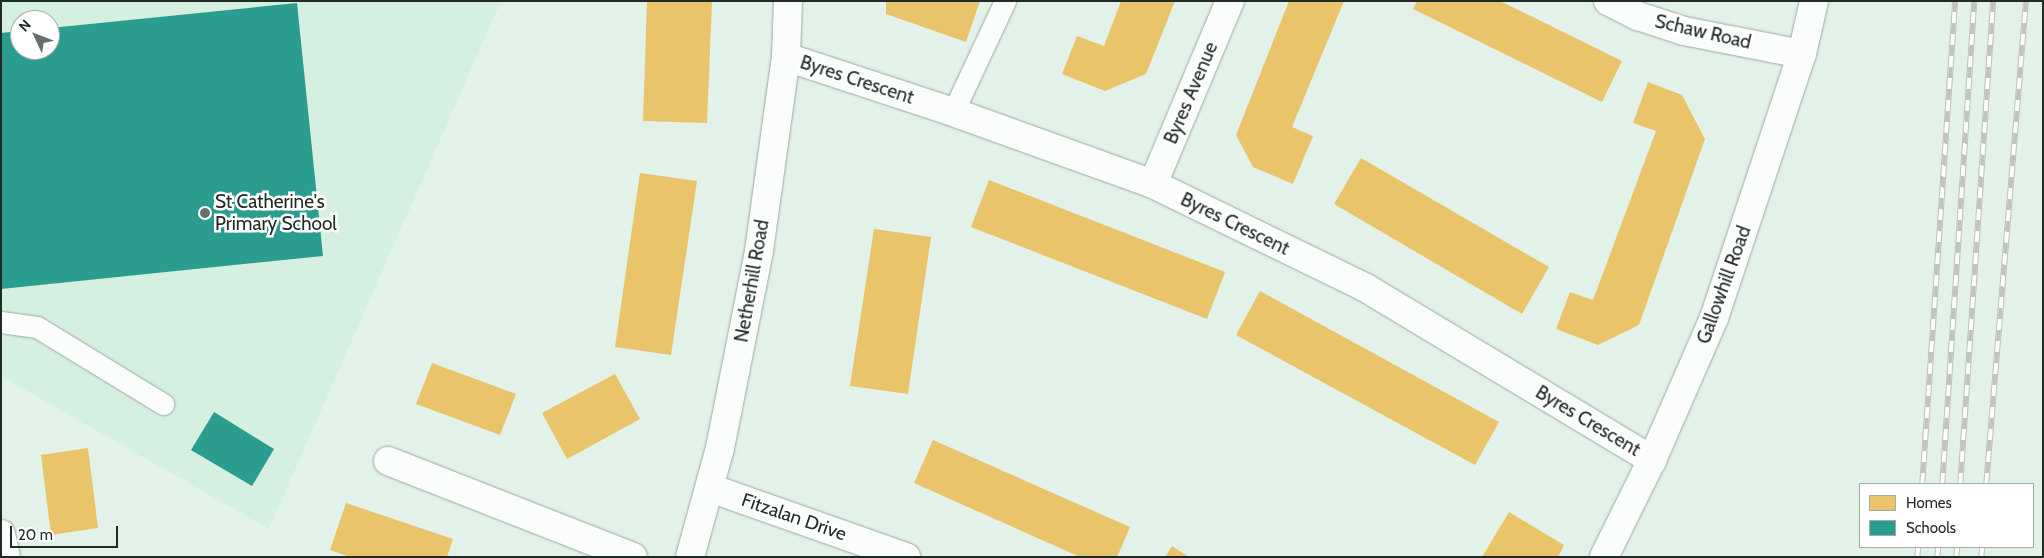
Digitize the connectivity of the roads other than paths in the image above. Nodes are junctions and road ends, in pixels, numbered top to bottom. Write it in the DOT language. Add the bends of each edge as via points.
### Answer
graph roads {
  1 [pos="788,1"];
  2 [pos="1005,1"];
  3 [pos="1230,1"];
  4 [pos="1608,1"];
  5 [pos="1814,1"];
  6 [pos="1802,54"];
  7 [pos="786,56"];
  8 [pos="953,112"];
  9 [pos="1153,184"];
  10 [pos="1,322"];
  11 [pos="163,404"];
  12 [pos="1652,460"];
  13 [pos="388,461"];
  14 [pos="710,488"];
  15 [pos="1,534"];
  16 [pos="6,557"];
  17 [pos="633,557"];
  18 [pos="690,557"];
  19 [pos="906,557"];
  20 [pos="1604,557"];
  1 -- 7 [label="street, Netherhill Road"];
  2 -- 8 [label="lane"];
  3 -- 9 [label="street, Byres Avenue"];
  4 -- 6 [label="street, Schaw Road" via="1638,16 1684,31"];
  5 -- 6 [label="street, Gallowhill Road"];
  6 -- 12 [label="street, Gallowhill Road" via="1714,318"];
  7 -- 8 [label="street, Byres Crescent"];
  7 -- 14 [label="street, Netherhill Road" via="759,251"];
  8 -- 9 [label="street, Byres Crescent"];
  9 -- 12 [label="street, Byres Crescent" via="1366,288"];
  10 -- 11 [label="lane" via="38,328"];
  12 -- 20 [label="street, Gallowhill Road"];
  13 -- 17 [label="street"];
  14 -- 18 [label="street, Netherhill Road"];
  14 -- 19 [label="street, Fitzalan Drive"];
  15 -- 16 [label="street"];
}
